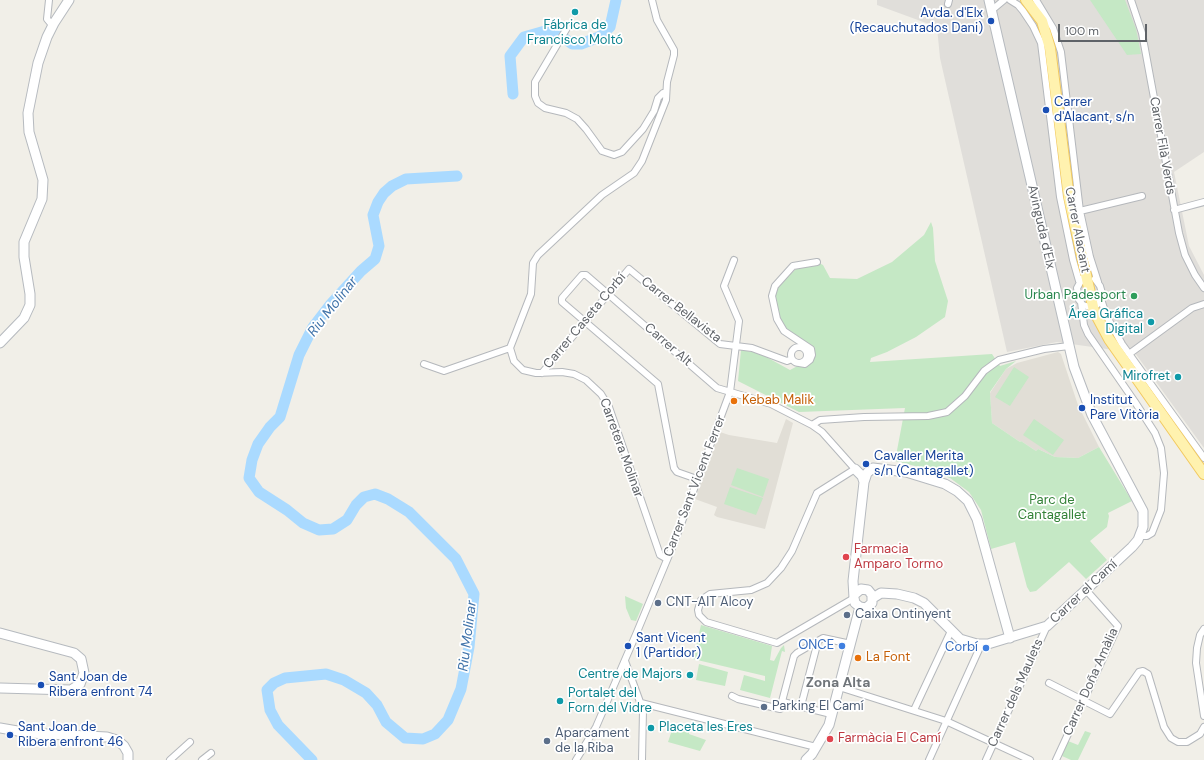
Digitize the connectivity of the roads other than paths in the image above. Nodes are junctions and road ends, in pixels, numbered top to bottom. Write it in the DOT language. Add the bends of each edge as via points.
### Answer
graph roads {
  1 [pos="49,0"];
  2 [pos="69,0"];
  3 [pos="652,0"];
  4 [pos="989,0"];
  5 [pos="1004,0"];
  6 [pos="1010,0"];
  7 [pos="1026,0"];
  8 [pos="1036,0"];
  9 [pos="1131,0"];
  10 [pos="992,10"];
  11 [pos="52,25"];
  12 [pos="1044,26"];
  13 [pos="565,33"];
  14 [pos="1056,33"];
  15 [pos="1040,39"];
  16 [pos="666,92"];
  17 [pos="1142,196"];
  18 [pos="1204,202"];
  19 [pos="1174,210"];
  20 [pos="1080,211"];
  21 [pos="734,260"];
  22 [pos="817,262"];
  23 [pos="629,269"];
  24 [pos="1086,278"];
  25 [pos="1098,282"];
  26 [pos="1204,288"];
  27 [pos="608,294"];
  28 [pos="1081,302"];
  29 [pos="1095,304"];
  30 [pos="1204,304"];
  31 [pos="584,322"];
  32 [pos="0,343"];
  33 [pos="736,346"];
  34 [pos="1068,346"];
  35 [pos="510,348"];
  36 [pos="1129,354"];
  37 [pos="792,359"];
  38 [pos="799,363"];
  39 [pos="424,364"];
  40 [pos="542,373"];
  41 [pos="730,392"];
  42 [pos="812,425"];
  43 [pos="1204,458"];
  44 [pos="873,468"];
  45 [pos="855,469"];
  46 [pos="1204,474"];
  47 [pos="698,479"];
  48 [pos="864,482"];
  49 [pos="1140,536"];
  50 [pos="667,559"];
  51 [pos="1086,590"];
  52 [pos="854,596"];
  53 [pos="873,598"];
  54 [pos="860,607"];
  55 [pos="1047,626"];
  56 [pos="1204,629"];
  57 [pos="951,631"];
  58 [pos="0,633"];
  59 [pos="1010,638"];
  60 [pos="818,641"];
  61 [pos="851,644"];
  62 [pos="981,645"];
  63 [pos="625,661"];
  64 [pos="1049,683"];
  65 [pos="839,687"];
  66 [pos="0,688"];
  67 [pos="732,696"];
  68 [pos="1083,701"];
  69 [pos="641,702"];
  70 [pos="783,702"];
  71 [pos="801,706"];
  72 [pos="914,710"];
  73 [pos="831,714"];
  74 [pos="1204,716"];
  75 [pos="946,721"];
  76 [pos="1204,727"];
  77 [pos="0,728"];
  78 [pos="190,742"];
  79 [pos="994,743"];
  80 [pos="816,747"];
  81 [pos="211,753"];
  82 [pos="128,760"];
  83 [pos="170,760"];
  84 [pos="202,760"];
  85 [pos="576,760"];
  86 [pos="642,760"];
  87 [pos="806,760"];
  88 [pos="929,760"];
  89 [pos="986,760"];
  90 [pos="1030,760"];
  91 [pos="1056,760"];
  1 -- 11 [label="street" via="46,19"];
  2 -- 11 [label="street"];
  3 -- 16 [label="street" via="657,20 674,50"];
  4 -- 10 [label="street, Avinguda d'Elx"];
  5 -- 10 [label="street"];
  6 -- 15 [label="street, Carrer Alacant" via="1023,11"];
  7 -- 12 [label="main road, Carrer Alacant"];
  8 -- 14 [label="street, Carrer Alacant"];
  9 -- 19 [label="street, Carrer Filà Verds" via="1142,33"];
  10 -- 34 [label="street, Avinguda d'Elx"];
  11 -- 32 [label="street" via="41,53 28,113 29,132 44,180 42,199 24,242 30,305 24,318"];
  12 -- 14 [label="street, Carrer Alacant"];
  12 -- 15 [label="street, Carrer Alacant"];
  12 -- 24 [label="main road, Carrer Alacant" via="1052,54 1069,198"];
  13 -- 16 [label="street" via="535,82 535,96 538,103 545,108 566,113 577,119 602,151 614,155 622,152 643,129 654,111 658,98"];
  14 -- 20 [label="street, Carrer Alacant" via="1064,72"];
  15 -- 24 [label="street, Carrer Alacant" via="1060,197 1073,260"];
  16 -- 35 [label="street" via="666,100 642,161 634,173 602,195 538,255 533,263 531,294"];
  17 -- 20 [label="street"];
  18 -- 19 [label="street"];
  19 -- 26 [label="street, Carrer Filà Verds" via="1185,255"];
  20 -- 25 [label="street, Carrer Alacant"];
  21 -- 33 [label="street, Carrer Sant Vicent Ferrer" via="724,286 739,321"];
  22 -- 38 [label="street" via="793,266 775,286 772,296 777,318 784,331 811,349 811,358 808,362"];
  23 -- 27 [label="street, Carrer Caseta Corbí"];
  23 -- 33 [label="street, Carrer Bellavista" via="720,344"];
  24 -- 25 [label="street"];
  24 -- 28 [label="street" via="1078,290"];
  24 -- 29 [label="main road, Carrer Alacant"];
  25 -- 29 [label="street, Carrer Alacant" via="1102,291"];
  27 -- 31 [label="street, Carrer Caseta Corbí"];
  27 -- 31 [label="street, Carrer Alt" via="583,274 562,298 562,302"];
  27 -- 41 [label="street, Carrer Alt" via="716,388"];
  28 -- 29 [label="street"];
  28 -- 49 [label="street" via="1083,321 1088,334 1155,433 1162,454 1164,485 1159,519 1152,533"];
  29 -- 36 [label="street, Carrer Alacant" via="1102,307"];
  29 -- 46 [label="main road, Carrer Alacant" via="1097,319 1108,339"];
  30 -- 36 [label="street" via="1192,308"];
  31 -- 40 [label="street, Carrer Caseta Corbí"];
  31 -- 47 [label="street" via="658,384 674,468 677,472"];
  33 -- 37 [label="street, Carrer Bellavista" via="752,348 787,361"];
  33 -- 41 [label="street, Carrer Sant Vicent Ferrer"];
  34 -- 42 [label="street" via="999,360 984,371 965,396 947,412 928,416 820,420"];
  34 -- 49 [label="street, Avinguda d'Elx" via="1092,415 1143,511"];
  35 -- 39 [label="street" via="444,372"];
  35 -- 40 [label="street, Carretera Molinar" via="512,357 520,368"];
  36 -- 43 [label="street, Carrer Alacant"];
  37 -- 38 [label="street"];
  37 -- 38 [label="street" via="792,350 802,348 806,352 806,357"];
  40 -- 50 [label="street, Carretera Molinar" via="567,372 580,377 604,398 660,555"];
  41 -- 42 [label="street, Carrer Alt" via="771,404"];
  41 -- 47 [label="street, Carrer Sant Vicent Ferrer"];
  42 -- 45 [label="street, Carrer Alt" via="822,432"];
  44 -- 45 [label="street"];
  44 -- 48 [label="street"];
  44 -- 59 [label="street" via="906,472 938,481 957,490 968,501 977,519"];
  45 -- 48 [label="street"];
  45 -- 52 [label="street" via="817,493 792,550 781,568 767,583 751,590 710,594 701,600 698,610 706,622 777,643"];
  47 -- 50 [label="street, Carrer Sant Vicent Ferrer"];
  48 -- 52 [label="street" via="853,581"];
  49 -- 51 [label="street, Carrer el Camí" via="1132,547"];
  50 -- 63 [label="street, Carrer Sant Vicent Ferrer"];
  51 -- 55 [label="street, Carrer el Camí"];
  51 -- 68 [label="street, Carrer Doña Amàlia" via="1118,626"];
  52 -- 53 [label="street" via="858,590 865,589 871,592"];
  52 -- 54 [label="street" via="855,603"];
  53 -- 54 [label="street" via="869,606"];
  53 -- 57 [label="street, Carrer el Camí" via="884,593 914,598 924,604"];
  54 -- 61 [label="street"];
  55 -- 59 [label="street, Carrer el Camí"];
  55 -- 79 [label="street, Carrer dels Maulets"];
  56 -- 74 [label="street" via="1200,635 1196,663"];
  57 -- 62 [label="street, Carrer el Camí" via="964,642"];
  57 -- 72 [label="street"];
  58 -- 66 [label="street" via="74,653 81,659 84,673 80,684 71,690"];
  59 -- 62 [label="street, Carrer el Camí"];
  60 -- 61 [label="street" via="828,637"];
  60 -- 70 [label="street" via="794,656"];
  60 -- 71 [label="street"];
  61 -- 65 [label="street"];
  62 -- 75 [label="street"];
  63 -- 69 [label="street"];
  63 -- 85 [label="street, Carrer Sant Vicent Ferrer" via="596,727"];
  64 -- 68 [label="street"];
  65 -- 72 [label="street"];
  65 -- 73 [label="street"];
  67 -- 70 [label="street" via="777,709 782,707"];
  68 -- 76 [label="street" via="1111,714 1138,672 1143,671 1148,674 1164,727 1171,738 1178,742 1187,742 1200,734"];
  68 -- 91 [label="street, Carrer Doña Amàlia"];
  69 -- 80 [label="street"];
  69 -- 86 [label="street" via="644,717"];
  70 -- 71 [label="street"];
  71 -- 73 [label="street"];
  72 -- 75 [label="street"];
  73 -- 80 [label="street"];
  75 -- 79 [label="street"];
  75 -- 88 [label="street"];
  77 -- 82 [label="street" via="29,733 107,737 117,740 124,746"];
  78 -- 83 [label="street"];
  79 -- 89 [label="street, Carrer dels Maulets"];
  79 -- 90 [label="street"];
  80 -- 87 [label="street"];
  81 -- 84 [label="street"];
}
